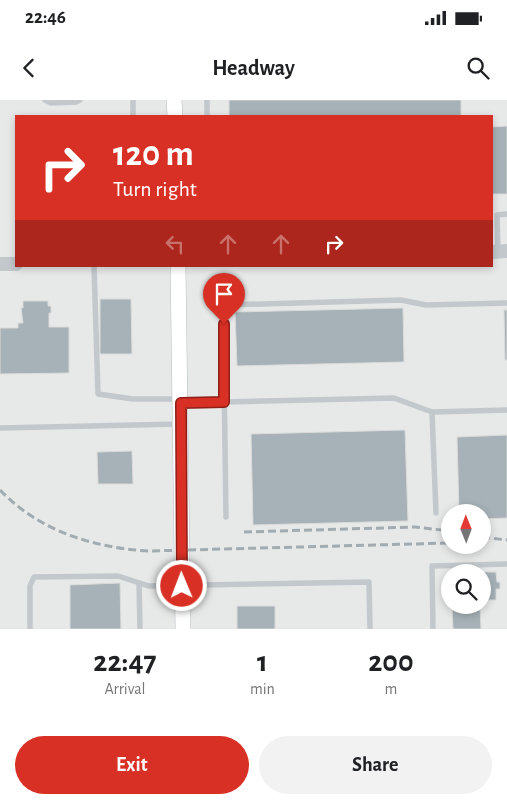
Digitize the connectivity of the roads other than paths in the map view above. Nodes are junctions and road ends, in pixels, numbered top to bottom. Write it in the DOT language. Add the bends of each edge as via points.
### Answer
graph roads {
  1 [pos="45,100"];
  2 [pos="80,100"];
  3 [pos="132,100"];
  4 [pos="174,100"];
  5 [pos="207,100"];
  6 [pos="133,115"];
  7 [pos="175,115"];
  8 [pos="207,115"];
  9 [pos="507,214"];
  10 [pos="499,252"];
  11 [pos="0,264"];
  12 [pos="15,264"];
  13 [pos="94,267"];
  14 [pos="178,267"];
  15 [pos="507,303"];
  16 [pos="181,401"];
  17 [pos="224,402"];
  18 [pos="507,410"];
  19 [pos="432,412"];
  20 [pos="181,424"];
  21 [pos="0,428"];
  22 [pos="436,513"];
  23 [pos="226,517"];
  24 [pos="507,564"];
  25 [pos="139,583"];
  26 [pos="182,586"];
  27 [pos="30,629"];
  28 [pos="140,629"];
  29 [pos="183,629"];
  30 [pos="370,629"];
  31 [pos="433,629"];
  1 -- 2 [label="lane" via="51,103"];
  3 -- 6 [label="lane"];
  4 -- 7 [label="main road"];
  5 -- 8 [label="lane"];
  9 -- 10 [label="lane" via="497,215"];
  11 -- 12 [label="street"];
  13 -- 16 [label="lane" via="98,394"];
  14 -- 16 [label="main road"];
  15 -- 17 [label="lane" via="426,304 401,300 223,305"];
  16 -- 17 [label="lane"];
  16 -- 20 [label="main road"];
  17 -- 19 [label="lane" via="394,398"];
  17 -- 23 [label="lane"];
  18 -- 19 [label="lane"];
  19 -- 22 [label="lane"];
  20 -- 21 [label="lane"];
  20 -- 26 [label="main road"];
  24 -- 31 [label="lane" via="432,566"];
  25 -- 26 [label="lane"];
  25 -- 27 [label="lane" via="118,576 34,578 30,586"];
  25 -- 28 [label="lane"];
  26 -- 29 [label="main road"];
  26 -- 30 [label="lane" via="370,582"];
}
